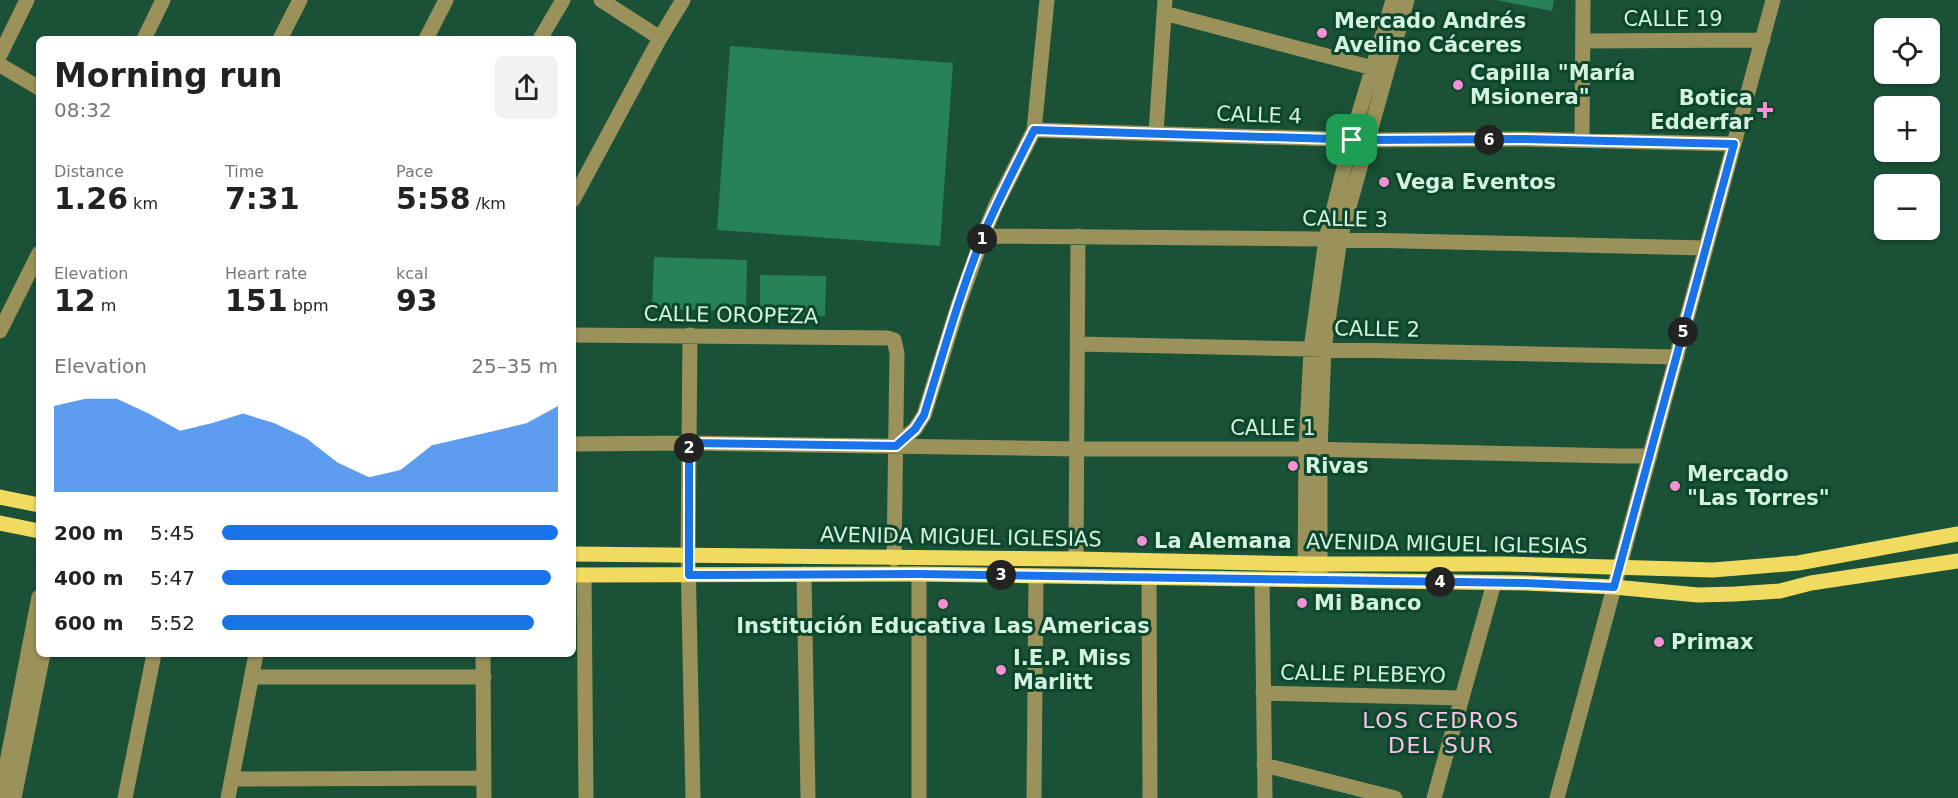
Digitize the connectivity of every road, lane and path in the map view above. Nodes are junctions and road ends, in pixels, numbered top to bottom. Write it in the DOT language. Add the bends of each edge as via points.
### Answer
graph roads {
  1 [pos="27,0"];
  2 [pos="163,0"];
  3 [pos="300,0"];
  4 [pos="446,0"];
  5 [pos="563,0"];
  6 [pos="602,0"];
  7 [pos="683,0"];
  8 [pos="1047,0"];
  9 [pos="1393,0"];
  10 [pos="1407,0"];
  11 [pos="1583,0"];
  12 [pos="1773,0"];
  13 [pos="1164,7"];
  14 [pos="145,36"];
  15 [pos="282,36"];
  16 [pos="428,36"];
  17 [pos="542,36"];
  18 [pos="660,38"];
  19 [pos="1763,40"];
  20 [pos="1583,41"];
  21 [pos="0,55"];
  22 [pos="0,65"];
  23 [pos="1372,68"];
  24 [pos="36,86"];
  25 [pos="1034,130"];
  26 [pos="1156,133"];
  27 [pos="1359,140"];
  28 [pos="1582,140"];
  29 [pos="1734,144"];
  30 [pos="576,194"];
  31 [pos="983,236"];
  32 [pos="1078,236"];
  33 [pos="1333,239"];
  34 [pos="1706,248"];
  35 [pos="36,259"];
  36 [pos="0,331"];
  37 [pos="576,335"];
  38 [pos="690,335"];
  39 [pos="1077,344"];
  40 [pos="1317,349"];
  41 [pos="1677,357"];
  42 [pos="689,443"];
  43 [pos="576,444"];
  44 [pos="896,446"];
  45 [pos="1076,449"];
  46 [pos="1313,449"];
  47 [pos="1650,456"];
  48 [pos="0,497"];
  49 [pos="36,504"];
  50 [pos="0,524"];
  51 [pos="36,530"];
  52 [pos="1958,534"];
  53 [pos="576,554"];
  54 [pos="688,555"];
  55 [pos="894,558"];
  56 [pos="1076,559"];
  57 [pos="1958,561"];
  58 [pos="1312,564"];
  59 [pos="1619,568"];
  60 [pos="1698,570"];
  61 [pos="804,574"];
  62 [pos="919,574"];
  63 [pos="579,575"];
  64 [pos="689,575"];
  65 [pos="1036,576"];
  66 [pos="1149,578"];
  67 [pos="1262,579"];
  68 [pos="1312,580"];
  69 [pos="1494,583"];
  70 [pos="1614,587"];
  71 [pos="1698,595"];
  72 [pos="36,613"];
  73 [pos="42,657"];
  74 [pos="153,657"];
  75 [pos="255,657"];
  76 [pos="483,657"];
  77 [pos="252,677"];
  78 [pos="484,677"];
  79 [pos="1263,693"];
  80 [pos="1462,698"];
  81 [pos="12,740"];
  82 [pos="1264,765"];
  83 [pos="484,778"];
  84 [pos="232,779"];
  85 [pos="0,798"];
  86 [pos="14,798"];
  87 [pos="125,798"];
  88 [pos="228,798"];
  89 [pos="484,798"];
  90 [pos="586,798"];
  91 [pos="693,798"];
  92 [pos="808,798"];
  93 [pos="919,798"];
  94 [pos="1034,798"];
  95 [pos="1150,798"];
  96 [pos="1265,798"];
  97 [pos="1395,798"];
  98 [pos="1434,798"];
  99 [pos="1557,798"];
  1 -- 21 [label="street"];
  2 -- 14 [label="street"];
  3 -- 15 [label="street"];
  4 -- 16 [label="street"];
  5 -- 17 [label="street"];
  6 -- 18 [label="street"];
  7 -- 18 [label="street"];
  8 -- 25 [label="street"];
  9 -- 23 [label="street"];
  10 -- 27 [label="street"];
  11 -- 20 [label="street"];
  12 -- 19 [label="street"];
  13 -- 23 [label="street"];
  13 -- 26 [label="street"];
  18 -- 30 [label="street"];
  19 -- 20 [label="street, CALLE 19"];
  19 -- 29 [label="street"];
  20 -- 28 [label="street"];
  22 -- 24 [label="street"];
  23 -- 27 [label="street"];
  25 -- 26 [label="street, CALLE 4"];
  25 -- 31 [label="street"];
  26 -- 27 [label="street, CALLE 4"];
  27 -- 28 [label="street, CALLE 4"];
  27 -- 33 [label="street"];
  28 -- 29 [label="street, CALLE 4"];
  29 -- 34 [label="street"];
  31 -- 32 [label="street, CALLE 3"];
  31 -- 44 [label="street" via="924,415"];
  32 -- 33 [label="street, CALLE 3"];
  32 -- 39 [label="street"];
  33 -- 34 [label="street, CALLE 3"];
  33 -- 40 [label="street"];
  34 -- 41 [label="street"];
  35 -- 36 [label="street"];
  37 -- 38 [label="street, CALLE OROPEZA"];
  38 -- 42 [label="street"];
  38 -- 44 [label="street, CALLE OROPEZA" via="894,340"];
  39 -- 40 [label="street, CALLE 2"];
  39 -- 45 [label="street"];
  40 -- 41 [label="street, CALLE 2"];
  40 -- 46 [label="street"];
  41 -- 47 [label="street"];
  42 -- 43 [label="street, CALLE 1"];
  42 -- 44 [label="street, CALLE 1"];
  42 -- 54 [label="street"];
  44 -- 45 [label="street, CALLE 1"];
  44 -- 55 [label="street"];
  45 -- 46 [label="street, CALLE 1"];
  45 -- 56 [label="street"];
  46 -- 47 [label="street, CALLE 1"];
  46 -- 58 [label="street"];
  47 -- 59 [label="street"];
  48 -- 49 [label="main road"];
  50 -- 51 [label="main road"];
  52 -- 60 [label="main road, AVENIDA MIGUEL IGLESIAS" via="1798,563"];
  53 -- 54 [label="main road, AVENIDA MIGUEL IGLESIAS"];
  54 -- 55 [label="main road, AVENIDA MIGUEL IGLESIAS"];
  54 -- 64 [label="street"];
  55 -- 56 [label="main road, AVENIDA MIGUEL IGLESIAS"];
  56 -- 58 [label="main road, AVENIDA MIGUEL IGLESIAS"];
  57 -- 71 [label="main road, AVENIDA MIGUEL IGLESIAS" via="1780,591"];
  58 -- 59 [label="main road, AVENIDA MIGUEL IGLESIAS"];
  58 -- 68 [label="street"];
  59 -- 60 [label="main road, AVENIDA MIGUEL IGLESIAS"];
  59 -- 70 [label="street"];
  60 -- 71 [label="main road"];
  61 -- 62 [label="main road, AVENIDA MIGUEL IGLESIAS"];
  61 -- 64 [label="main road, AVENIDA MIGUEL IGLESIAS"];
  61 -- 92 [label="street"];
  62 -- 65 [label="main road, AVENIDA MIGUEL IGLESIAS"];
  62 -- 93 [label="street"];
  63 -- 64 [label="main road, AVENIDA MIGUEL IGLESIAS"];
  63 -- 90 [label="street"];
  64 -- 91 [label="street"];
  65 -- 66 [label="main road, AVENIDA MIGUEL IGLESIAS"];
  65 -- 94 [label="street"];
  66 -- 67 [label="main road, AVENIDA MIGUEL IGLESIAS"];
  66 -- 95 [label="street"];
  67 -- 68 [label="main road, AVENIDA MIGUEL IGLESIAS"];
  67 -- 79 [label="street"];
  68 -- 69 [label="main road, AVENIDA MIGUEL IGLESIAS"];
  69 -- 70 [label="main road, AVENIDA MIGUEL IGLESIAS"];
  69 -- 80 [label="street"];
  70 -- 71 [label="main road, AVENIDA MIGUEL IGLESIAS"];
  70 -- 99 [label="street"];
  72 -- 81 [label="street"];
  73 -- 81 [label="street"];
  74 -- 87 [label="street"];
  75 -- 77 [label="street"];
  76 -- 78 [label="street"];
  77 -- 78 [label="street"];
  77 -- 84 [label="street"];
  78 -- 83 [label="street"];
  79 -- 80 [label="street, CALLE PLEBEYO"];
  79 -- 82 [label="street"];
  80 -- 98 [label="street"];
  81 -- 85 [label="street"];
  81 -- 86 [label="street"];
  82 -- 96 [label="street"];
  82 -- 97 [label="street"];
  83 -- 84 [label="street"];
  83 -- 89 [label="street"];
  84 -- 88 [label="street"];
}
